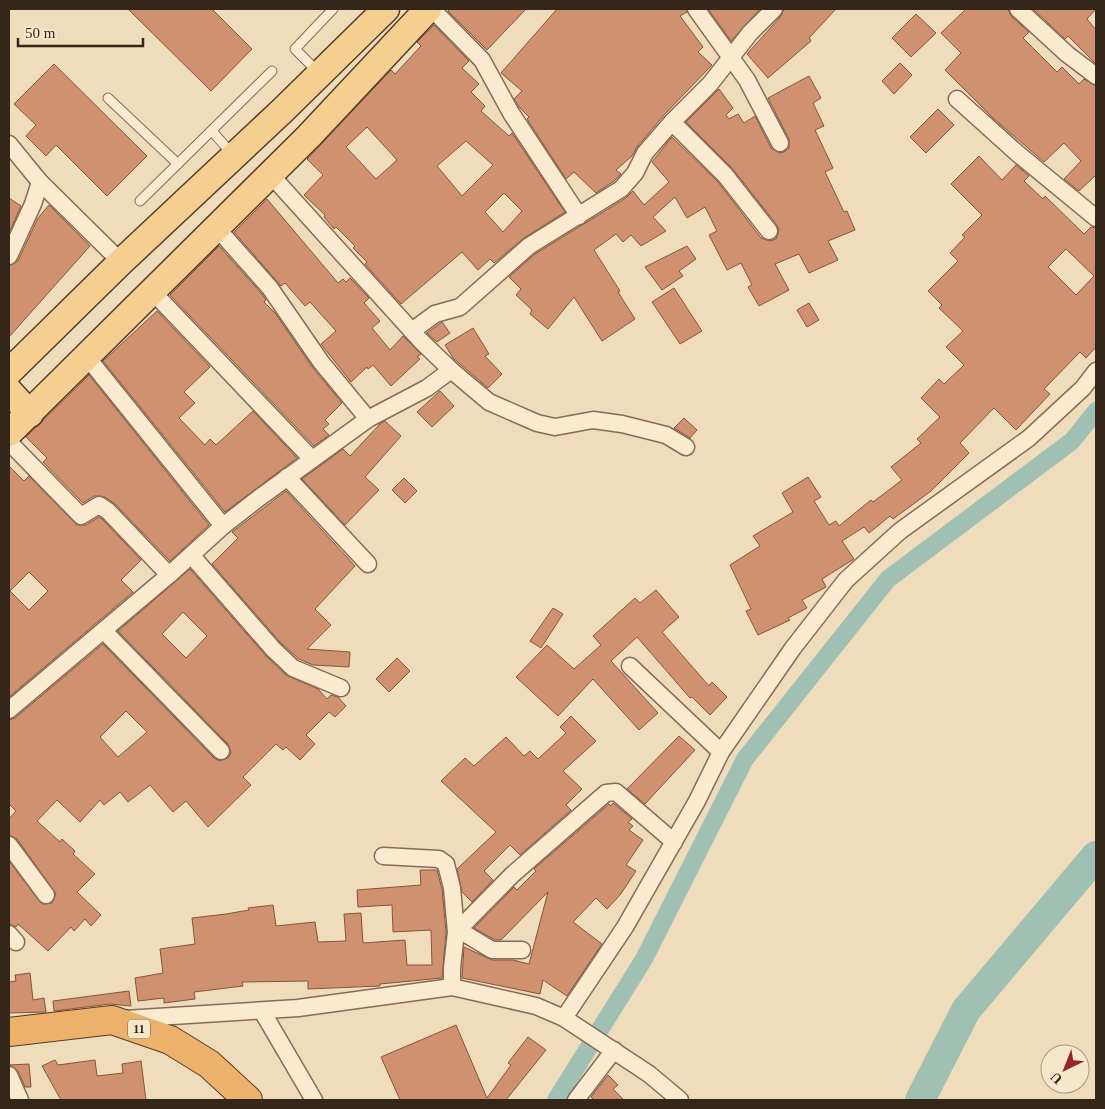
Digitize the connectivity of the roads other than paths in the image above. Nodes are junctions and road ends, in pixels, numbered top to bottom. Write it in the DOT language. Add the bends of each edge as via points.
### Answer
graph roads {
  1 [pos="332,9"];
  2 [pos="386,9"];
  3 [pos="428,9"];
  4 [pos="432,9"];
  5 [pos="696,9"];
  6 [pos="774,9"];
  7 [pos="1018,9"];
  8 [pos="732,59"];
  9 [pos="272,71"];
  10 [pos="320,74"];
  11 [pos="1096,76"];
  12 [pos="108,98"];
  13 [pos="957,99"];
  14 [pos="283,110"];
  15 [pos="672,122"];
  16 [pos="212,131"];
  17 [pos="309,136"];
  18 [pos="780,143"];
  19 [pos="9,144"];
  20 [pos="234,156"];
  21 [pos="178,164"];
  22 [pos="270,174"];
  23 [pos="40,182"];
  24 [pos="140,201"];
  25 [pos="579,216"];
  26 [pos="1096,218"];
  27 [pos="216,227"];
  28 [pos="769,231"];
  29 [pos="9,256"];
  30 [pos="121,262"];
  31 [pos="103,282"];
  32 [pos="152,291"];
  33 [pos="131,312"];
  34 [pos="412,331"];
  35 [pos="87,356"];
  36 [pos="451,370"];
  37 [pos="1096,371"];
  38 [pos="9,372"];
  39 [pos="9,391"];
  40 [pos="30,414"];
  41 [pos="368,419"];
  42 [pos="9,433"];
  43 [pos="9,442"];
  44 [pos="686,447"];
  45 [pos="311,458"];
  46 [pos="287,477"];
  47 [pos="222,526"];
  48 [pos="192,556"];
  49 [pos="368,564"];
  50 [pos="169,575"];
  51 [pos="104,631"];
  52 [pos="630,666"];
  53 [pos="341,688"];
  54 [pos="9,710"];
  55 [pos="221,751"];
  56 [pos="721,752"];
  57 [pos="674,842"];
  58 [pos="9,845"];
  59 [pos="383,856"];
  60 [pos="46,894"];
  61 [pos="457,931"];
  62 [pos="522,950"];
  63 [pos="452,987"];
  64 [pos="262,1011"];
  65 [pos="112,1020"];
  66 [pos="570,1021"];
  67 [pos="9,1032"];
  68 [pos="610,1047"];
  69 [pos="9,1075"];
  70 [pos="20,1100"];
  71 [pos="248,1100"];
  72 [pos="314,1100"];
  73 [pos="576,1100"];
  74 [pos="680,1100"];
  1 -- 10 [label="lane" via="295,49"];
  2 -- 10 [label="main road"];
  3 -- 17 [label="main road"];
  4 -- 25 [label="street" via="482,60 511,113"];
  5 -- 8 [label="street"];
  6 -- 8 [label="street" via="750,33"];
  7 -- 11 [label="street"];
  8 -- 15 [label="street"];
  8 -- 18 [label="street" via="747,80"];
  9 -- 16 [label="lane"];
  10 -- 14 [label="main road"];
  12 -- 21 [label="lane"];
  13 -- 26 [label="street"];
  14 -- 17 [label="main road"];
  14 -- 20 [label="main road"];
  15 -- 25 [label="street" via="621,189"];
  15 -- 28 [label="street" via="725,175"];
  16 -- 20 [label="lane"];
  16 -- 21 [label="lane"];
  17 -- 22 [label="main road"];
  19 -- 23 [label="street"];
  20 -- 30 [label="main road"];
  21 -- 24 [label="lane"];
  22 -- 27 [label="main road"];
  22 -- 34 [label="street"];
  23 -- 29 [label="street"];
  23 -- 30 [label="street"];
  25 -- 34 [label="street" via="519,253 460,307 435,314"];
  27 -- 32 [label="main road"];
  27 -- 41 [label="street" via="270,288 321,362"];
  30 -- 31 [label="main road"];
  31 -- 33 [label="main road"];
  31 -- 38 [label="main road"];
  32 -- 33 [label="main road"];
  32 -- 45 [label="street"];
  33 -- 35 [label="main road"];
  34 -- 36 [label="street"];
  35 -- 40 [label="main road"];
  35 -- 47 [label="street"];
  36 -- 41 [label="street" via="427,388"];
  36 -- 44 [label="street" via="489,402 537,423 555,427 593,420 622,424 666,435"];
  37 -- 56 [label="street" via="1083,388 1029,438 900,530 846,580 793,648"];
  39 -- 40 [label="main road"];
  40 -- 42 [label="main road"];
  41 -- 45 [label="street"];
  43 -- 50 [label="street" via="81,516 99,505 108,511"];
  45 -- 46 [label="street"];
  46 -- 47 [label="street"];
  46 -- 49 [label="street"];
  47 -- 48 [label="street"];
  48 -- 50 [label="street"];
  48 -- 53 [label="street" via="292,668"];
  50 -- 51 [label="street"];
  51 -- 54 [label="street"];
  51 -- 55 [label="street"];
  52 -- 56 [label="street"];
  56 -- 57 [label="street"];
  57 -- 61 [label="street" via="616,792 606,793 512,875"];
  57 -- 66 [label="street"];
  58 -- 60 [label="street"];
  59 -- 61 [label="street" via="439,859 446,864"];
  61 -- 62 [label="street" via="492,950"];
  61 -- 63 [label="street"];
  63 -- 64 [label="street"];
  63 -- 66 [label="street" via="536,1006"];
  64 -- 65 [label="street"];
  64 -- 72 [label="street"];
  65 -- 67 [label="highway, 11"];
  65 -- 71 [label="highway, 11" via="170,1040 209,1064"];
  66 -- 68 [label="street"];
  68 -- 73 [label="street"];
  68 -- 74 [label="street"];
  69 -- 70 [label="street"];
}
